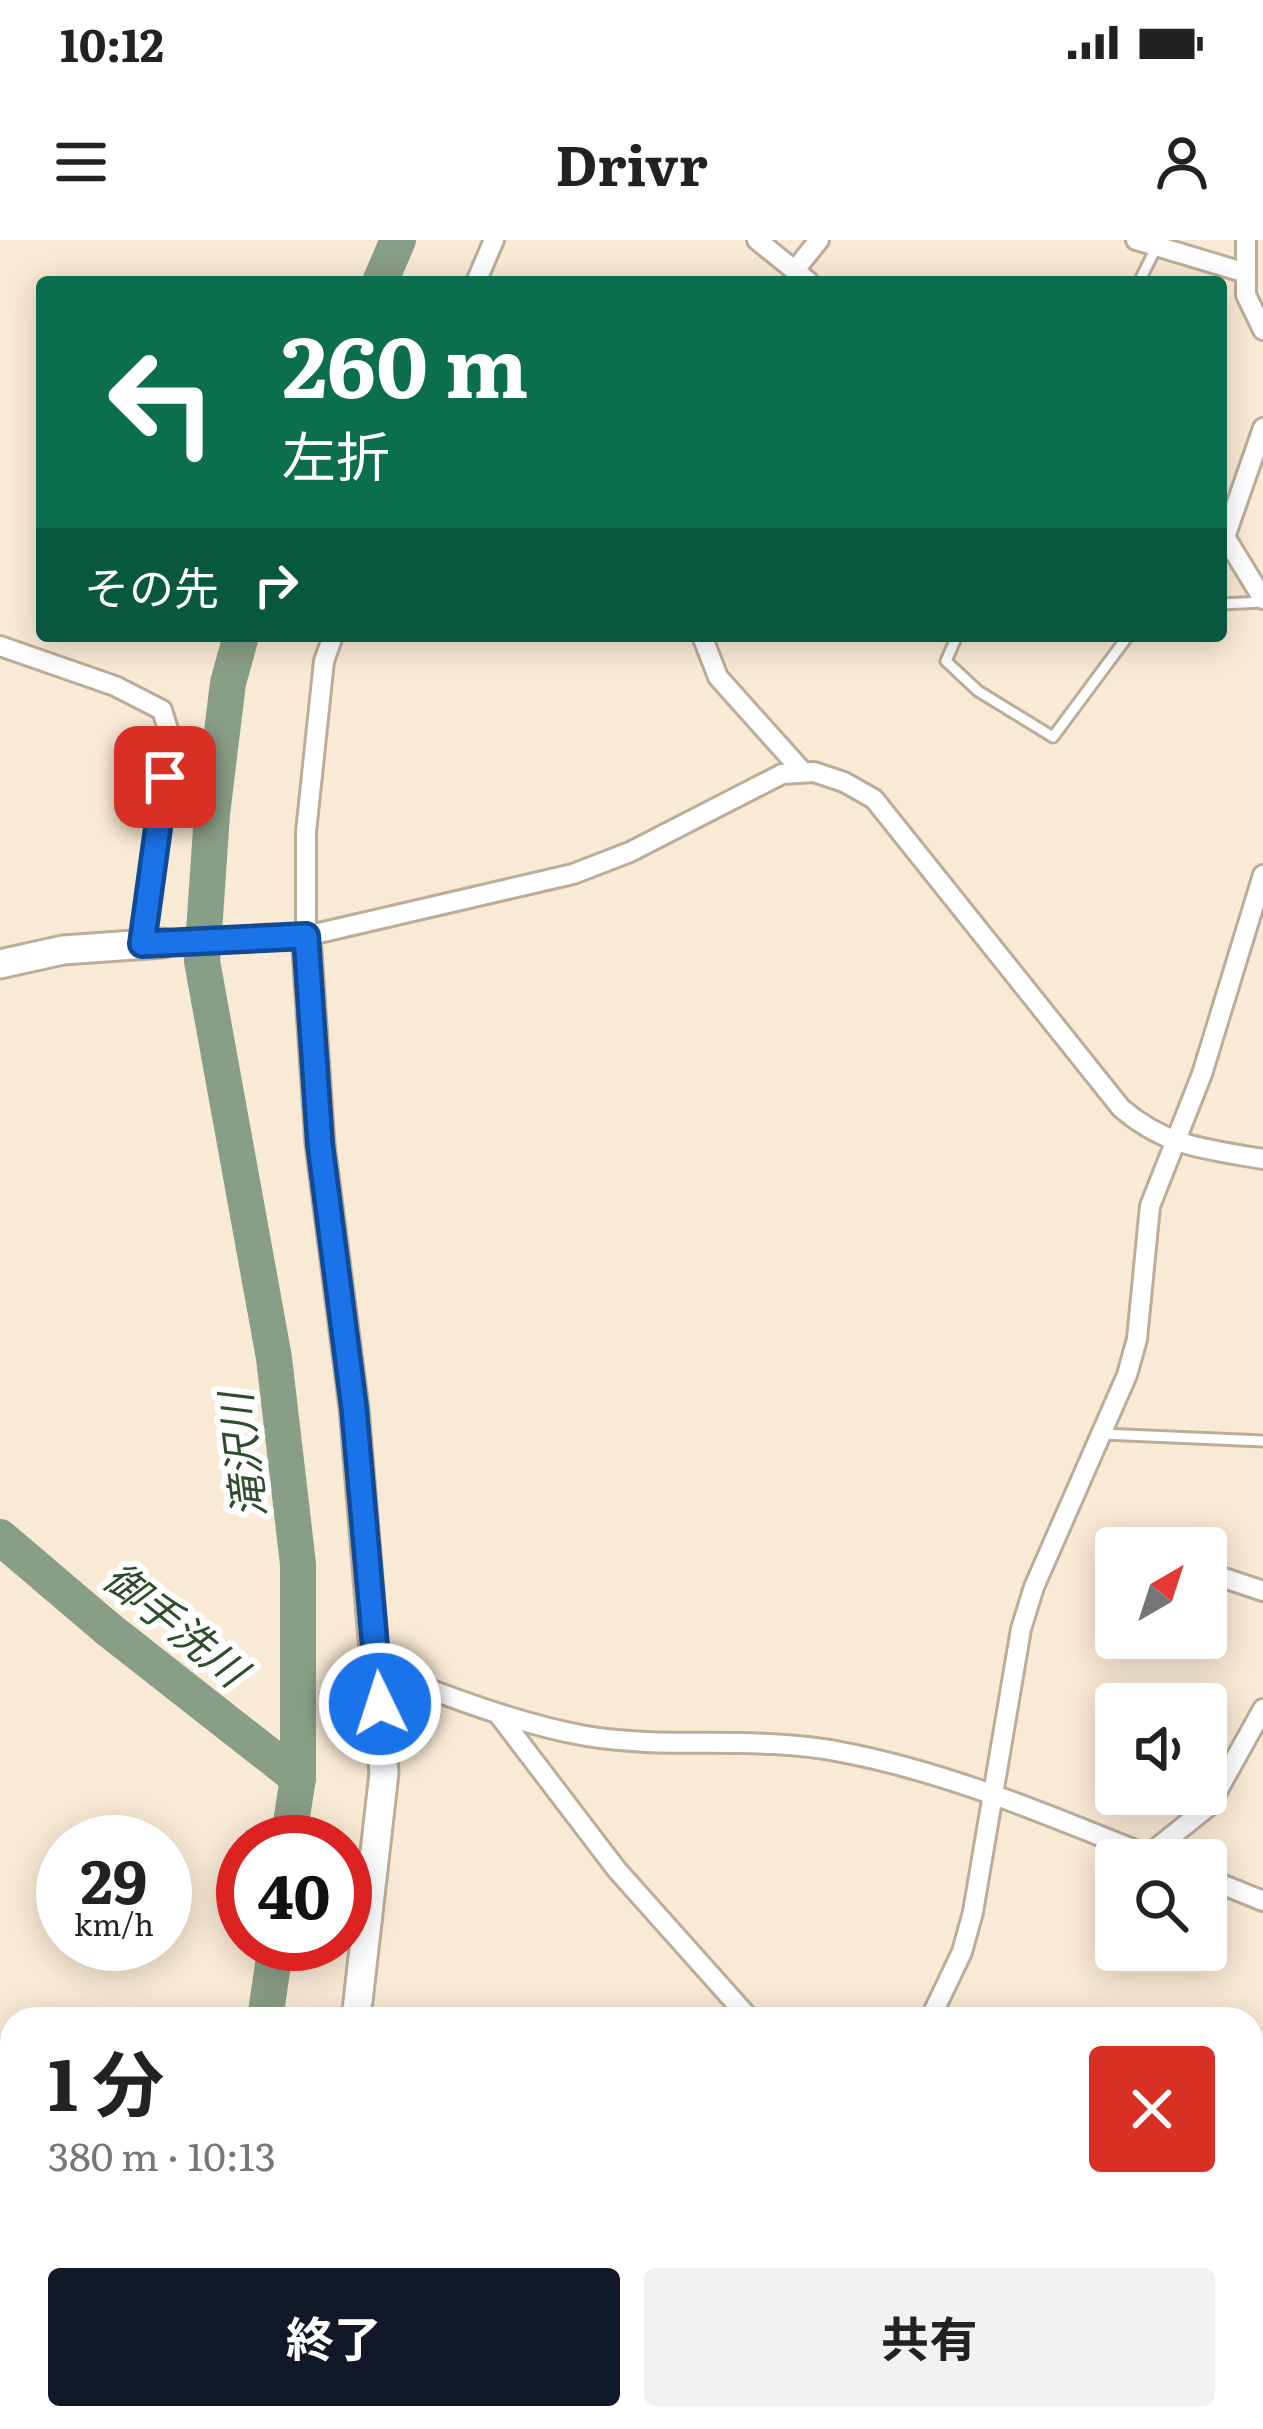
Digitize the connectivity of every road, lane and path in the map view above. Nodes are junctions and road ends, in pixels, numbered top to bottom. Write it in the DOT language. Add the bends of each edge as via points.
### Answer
graph roads {
  1 [pos="494,240"];
  2 [pos="757,240"];
  3 [pos="819,240"];
  4 [pos="1136,240"];
  5 [pos="1246,240"];
  6 [pos="1156,248"];
  7 [pos="1246,273"];
  8 [pos="479,276"];
  9 [pos="802,276"];
  10 [pos="1142,276"];
  11 [pos="1263,330"];
  12 [pos="1263,428"];
  13 [pos="1227,523"];
  14 [pos="1227,541"];
  15 [pos="1263,601"];
  16 [pos="1227,604"];
  17 [pos="331,642"];
  18 [pos="704,642"];
  19 [pos="954,642"];
  20 [pos="1124,642"];
  21 [pos="0,646"];
  22 [pos="802,772"];
  23 [pos="1263,875"];
  24 [pos="306,936"];
  25 [pos="152,944"];
  26 [pos="0,964"];
  27 [pos="1173,1143"];
  28 [pos="1263,1159"];
  29 [pos="1103,1434"];
  30 [pos="1263,1441"];
  31 [pos="1227,1579"];
  32 [pos="1263,1591"];
  33 [pos="377,1670"];
  34 [pos="1263,1709"];
  35 [pos="498,1714"];
  36 [pos="993,1793"];
  37 [pos="1107,1839"];
  38 [pos="1174,1839"];
  39 [pos="1227,1887"];
  40 [pos="1263,1901"];
  41 [pos="357,2007"];
  42 [pos="739,2007"];
  43 [pos="935,2007"];
  1 -- 8 [label="street"];
  2 -- 9 [label="street"];
  3 -- 9 [label="street"];
  4 -- 6 [label="street"];
  5 -- 7 [label="street"];
  6 -- 7 [label="street"];
  6 -- 10 [label="lane"];
  7 -- 11 [label="street" via="1246,295"];
  12 -- 13 [label="street"];
  14 -- 15 [label="street"];
  15 -- 16 [label="lane"];
  17 -- 24 [label="street" via="306,832"];
  18 -- 22 [label="street" via="718,677"];
  19 -- 20 [label="lane" via="946,661 1053,737"];
  21 -- 25 [label="street" via="162,710 170,736"];
  22 -- 24 [label="street" via="782,774 573,874"];
  22 -- 27 [label="street" via="874,799 1121,1108"];
  23 -- 27 [label="street"];
  24 -- 25 [label="street"];
  24 -- 33 [label="street" via="320,1144"];
  25 -- 26 [label="street"];
  27 -- 28 [label="street"];
  27 -- 29 [label="street" via="1150,1206 1137,1339"];
  29 -- 30 [label="lane"];
  29 -- 36 [label="street" via="1034,1587"];
  31 -- 32 [label="street"];
  33 -- 35 [label="street"];
  33 -- 41 [label="street" via="384,1773"];
  34 -- 38 [label="street" via="1209,1806"];
  35 -- 36 [label="street" via="586,1736 838,1751"];
  35 -- 42 [label="street" via="617,1870"];
  36 -- 37 [label="street"];
  36 -- 43 [label="street" via="968,1932"];
  39 -- 40 [label="street"];
}
